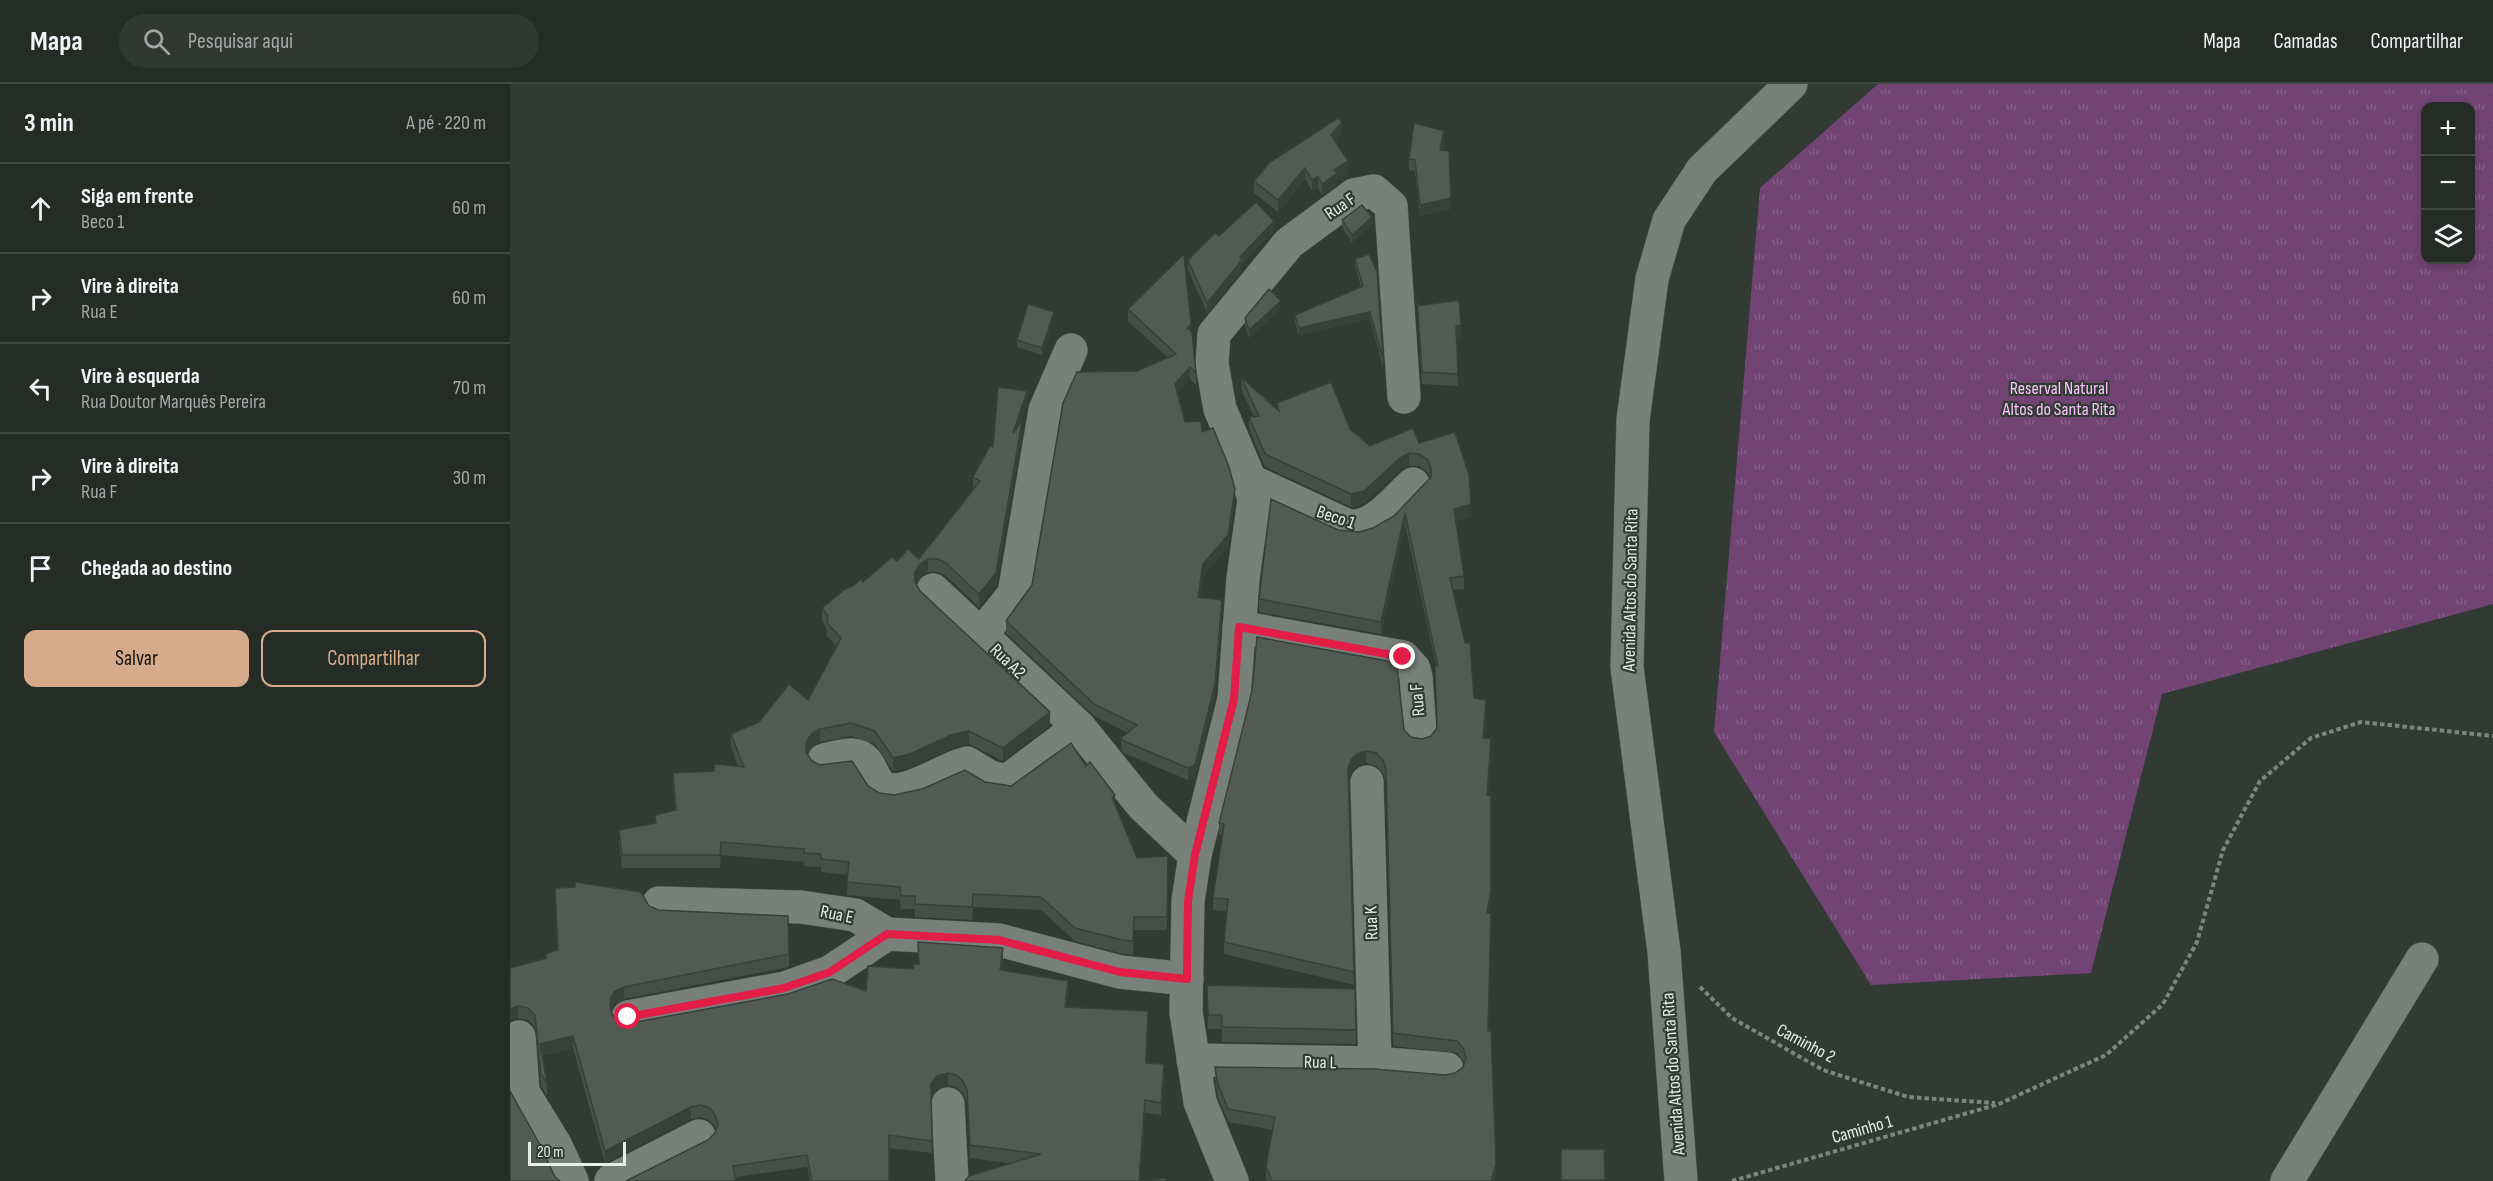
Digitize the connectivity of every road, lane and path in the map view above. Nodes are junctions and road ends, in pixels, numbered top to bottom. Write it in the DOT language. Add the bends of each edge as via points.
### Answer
graph roads {
  1 [pos="1791,84"];
  2 [pos="1071,350"];
  3 [pos="1404,397"];
  4 [pos="1249,480"];
  5 [pos="1413,484"];
  6 [pos="933,590"];
  7 [pos="1239,627"];
  8 [pos="981,635"];
  9 [pos="1080,727"];
  10 [pos="1420,733"];
  11 [pos="2493,736"];
  12 [pos="824,760"];
  13 [pos="1367,782"];
  14 [pos="1195,855"];
  15 [pos="659,903"];
  16 [pos="887,934"];
  17 [pos="1664,952"];
  18 [pos="2422,960"];
  19 [pos="1187,979"];
  20 [pos="628,1017"];
  21 [pos="519,1037"];
  22 [pos="1193,1060"];
  23 [pos="1375,1063"];
  24 [pos="1447,1069"];
  25 [pos="948,1104"];
  26 [pos="1999,1104"];
  27 [pos="699,1136"];
  28 [pos="572,1181"];
  29 [pos="611,1181"];
  30 [pos="952,1181"];
  31 [pos="1232,1181"];
  32 [pos="1681,1181"];
  33 [pos="1732,1181"];
  34 [pos="2286,1181"];
  1 -- 17 [label="street, Avenida Altos do Santa Rita" via="1702,170 1669,220 1652,279 1633,420 1627,667"];
  2 -- 8 [label="street, Rua A2" via="1045,410 1014,594"];
  3 -- 4 [label="street, Rua F" via="1391,206 1374,191 1353,195 1289,243 1214,334 1212,364 1220,409"];
  4 -- 5 [label="street, Beco 1" via="1346,525 1360,527"];
  4 -- 7 [label="street" via="1254,500"];
  6 -- 8 [label="street"];
  7 -- 10 [label="street, Rua F" via="1403,657 1410,662 1416,677"];
  7 -- 14 [label="street" via="1234,699"];
  8 -- 9 [label="street, Rua A2"];
  9 -- 12 [label="street" via="1007,781 990,777 967,763 903,789 889,790 880,785 859,756"];
  9 -- 14 [label="street, Rua A2" via="1143,806"];
  11 -- 26 [label="path, Caminho 1" via="2361,722 2311,738 2260,781 2223,850 2196,942 2163,1004 2106,1055"];
  13 -- 23 [label="street, Rua K"];
  14 -- 19 [label="street" via="1188,901"];
  15 -- 16 [label="street, Rua E" via="801,907 855,915"];
  16 -- 19 [label="street, Rua E" via="999,940 1120,972"];
  16 -- 20 [label="street" via="830,972 784,988"];
  17 -- 26 [label="path, Caminho 2" via="1732,1018 1823,1070 1908,1097"];
  17 -- 32 [label="street, Avenida Altos do Santa Rita"];
  18 -- 34 [label="street"];
  19 -- 22 [label="street" via="1186,1012"];
  21 -- 28 [label="street" via="523,1092"];
  22 -- 23 [label="street, Rua L"];
  22 -- 31 [label="street" via="1200,1102"];
  23 -- 24 [label="street, Rua L"];
  25 -- 30 [label="street"];
  26 -- 33 [label="path, Caminho 1"];
  27 -- 29 [label="street"];
}
